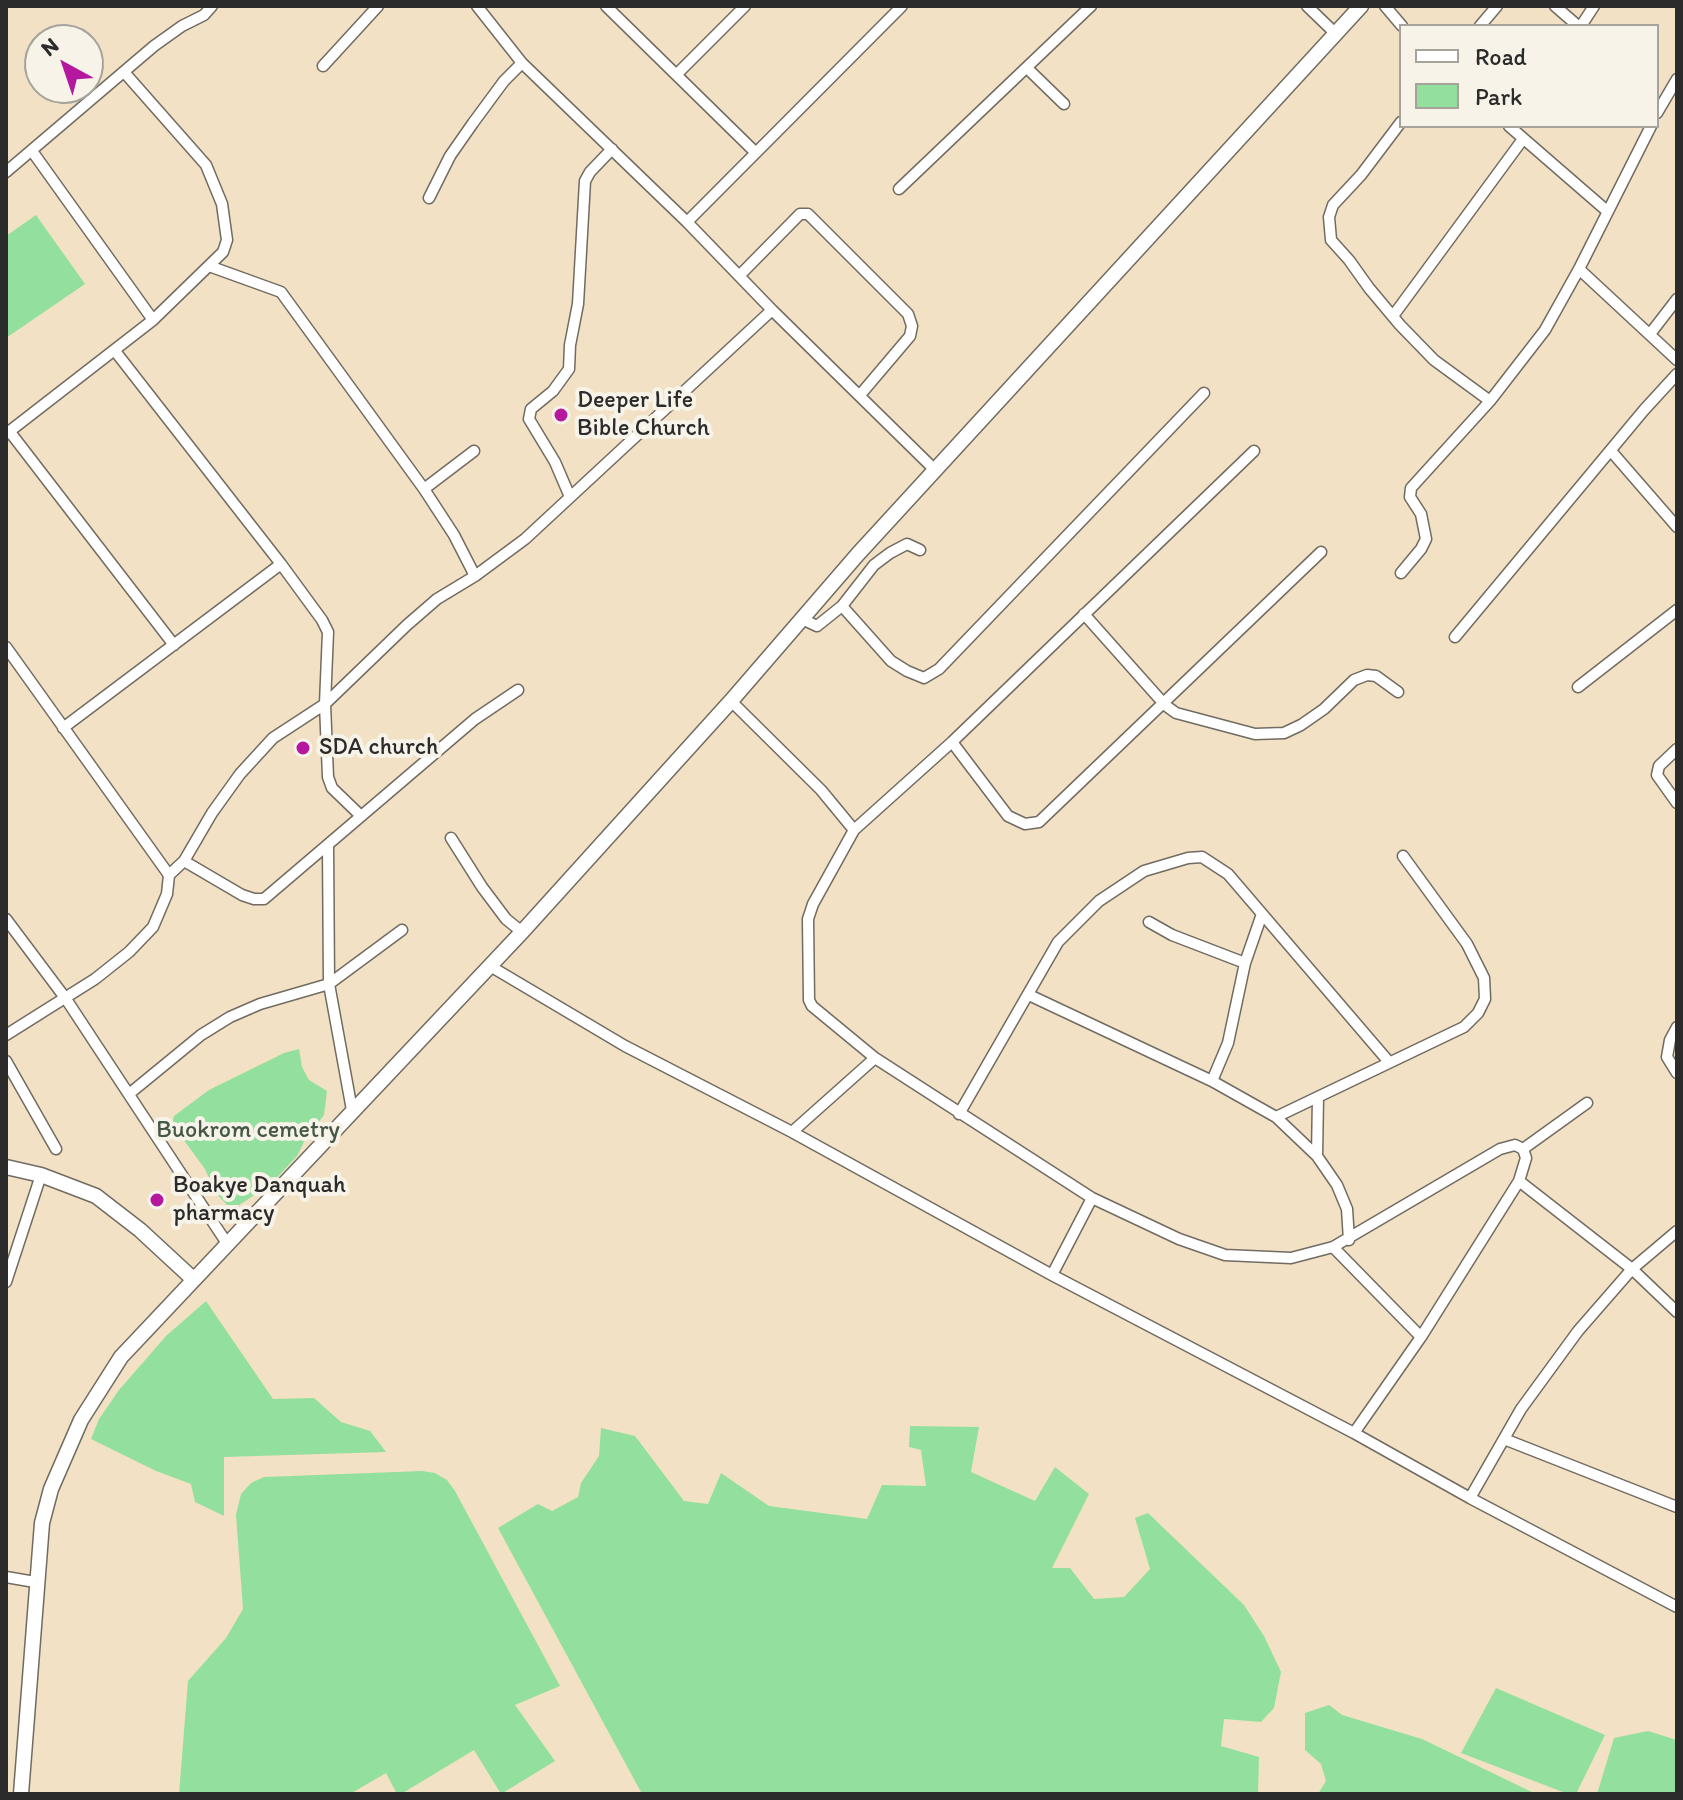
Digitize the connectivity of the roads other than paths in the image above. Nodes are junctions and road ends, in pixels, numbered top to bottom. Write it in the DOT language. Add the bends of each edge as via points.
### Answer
graph roads {
  1 [pos="212,6"];
  2 [pos="378,6"];
  3 [pos="477,6"];
  4 [pos="606,6"];
  5 [pos="745,6"];
  6 [pos="902,6"];
  7 [pos="1091,6"];
  8 [pos="1307,6"];
  9 [pos="1361,6"];
  10 [pos="1385,6"];
  11 [pos="1497,6"];
  12 [pos="1555,6"];
  13 [pos="1594,6"];
  14 [pos="1400,24"];
  15 [pos="1482,24"];
  16 [pos="1577,24"];
  17 [pos="1580,24"];
  18 [pos="1335,33"];
  19 [pos="522,63"];
  20 [pos="323,66"];
  21 [pos="1028,69"];
  22 [pos="124,72"];
  23 [pos="677,74"];
  24 [pos="1677,79"];
  25 [pos="1661,96"];
  26 [pos="1064,104"];
  27 [pos="1399,125"];
  28 [pos="1511,128"];
  29 [pos="1650,128"];
  30 [pos="1523,139"];
  31 [pos="612,149"];
  32 [pos="32,151"];
  33 [pos="755,152"];
  34 [pos="6,172"];
  35 [pos="899,189"];
  36 [pos="429,198"];
  37 [pos="1607,211"];
  38 [pos="687,222"];
  39 [pos="209,266"];
  40 [pos="1579,269"];
  41 [pos="739,276"];
  42 [pos="1677,299"];
  43 [pos="772,310"];
  44 [pos="1393,316"];
  45 [pos="153,320"];
  46 [pos="1650,334"];
  47 [pos="115,351"];
  48 [pos="1677,360"];
  49 [pos="1677,374"];
  50 [pos="1204,393"];
  51 [pos="860,395"];
  52 [pos="1490,401"];
  53 [pos="8,433"];
  54 [pos="474,451"];
  55 [pos="1254,451"];
  56 [pos="1611,451"];
  57 [pos="936,471"];
  58 [pos="424,489"];
  59 [pos="570,497"];
  60 [pos="1677,527"];
  61 [pos="920,550"];
  62 [pos="1321,552"];
  63 [pos="858,554"];
  64 [pos="281,564"];
  65 [pos="874,565"];
  66 [pos="1401,573"];
  67 [pos="475,576"];
  68 [pos="842,606"];
  69 [pos="1677,610"];
  70 [pos="1084,614"];
  71 [pos="802,619"];
  72 [pos="1455,637"];
  73 [pos="174,645"];
  74 [pos="6,647"];
  75 [pos="1578,687"];
  76 [pos="518,690"];
  77 [pos="1398,692"];
  78 [pos="731,701"];
  79 [pos="325,704"];
  80 [pos="1165,705"];
  81 [pos="63,728"];
  82 [pos="952,742"];
  83 [pos="1677,749"];
  84 [pos="1677,803"];
  85 [pos="361,816"];
  86 [pos="854,830"];
  87 [pos="451,838"];
  88 [pos="328,845"];
  89 [pos="1403,856"];
  90 [pos="184,861"];
  91 [pos="169,875"];
  92 [pos="1262,914"];
  93 [pos="6,919"];
  94 [pos="1149,922"];
  95 [pos="402,930"];
  96 [pos="522,932"];
  97 [pos="1245,963"];
  98 [pos="490,966"];
  99 [pos="329,984"];
  100 [pos="1029,995"];
  101 [pos="66,999"];
  102 [pos="1677,1027"];
  103 [pos="6,1035"];
  104 [pos="875,1058"];
  105 [pos="6,1061"];
  106 [pos="1389,1062"];
  107 [pos="1677,1073"];
  108 [pos="1212,1081"];
  109 [pos="129,1094"];
  110 [pos="1318,1097"];
  111 [pos="1587,1103"];
  112 [pos="352,1110"];
  113 [pos="959,1114"];
  114 [pos="1276,1117"];
  115 [pos="792,1132"];
  116 [pos="56,1149"];
  117 [pos="1523,1149"];
  118 [pos="1317,1156"];
  119 [pos="6,1167"];
  120 [pos="41,1175"];
  121 [pos="1519,1181"];
  122 [pos="1092,1198"];
  123 [pos="1677,1231"];
  124 [pos="1349,1240"];
  125 [pos="228,1245"];
  126 [pos="1333,1247"];
  127 [pos="1632,1269"];
  128 [pos="1052,1275"];
  129 [pos="193,1279"];
  130 [pos="6,1282"];
  131 [pos="1677,1312"];
  132 [pos="1421,1337"];
  133 [pos="1354,1433"];
  134 [pos="1504,1439"];
  135 [pos="1470,1498"];
  136 [pos="1677,1507"];
  137 [pos="6,1577"];
  138 [pos="35,1582"];
  139 [pos="1677,1607"];
  140 [pos="21,1794"];
  1 -- 22 [label="street"];
  2 -- 20 [label="street"];
  3 -- 19 [label="street"];
  4 -- 23 [label="street"];
  5 -- 23 [label="street"];
  6 -- 33 [label="street"];
  7 -- 21 [label="street"];
  8 -- 18 [label="street"];
  9 -- 18 [label="street"];
  10 -- 14 [label="street"];
  11 -- 15 [label="street"];
  12 -- 16 [label="street"];
  13 -- 17 [label="street"];
  18 -- 57 [label="street"];
  19 -- 31 [label="street"];
  19 -- 36 [label="street" via="450,156"];
  21 -- 26 [label="street"];
  21 -- 35 [label="street"];
  22 -- 32 [label="street"];
  22 -- 39 [label="street" via="206,165 222,204 227,240"];
  23 -- 33 [label="street"];
  24 -- 25 [label="street"];
  27 -- 44 [label="street" via="1333,205 1328,232"];
  28 -- 30 [label="street"];
  29 -- 37 [label="street"];
  30 -- 37 [label="street"];
  30 -- 44 [label="street"];
  31 -- 38 [label="street"];
  31 -- 59 [label="street" via="585,181 569,369 531,409 529,419"];
  32 -- 34 [label="street"];
  32 -- 45 [label="street"];
  33 -- 38 [label="street"];
  37 -- 40 [label="street"];
  38 -- 41 [label="street"];
  39 -- 45 [label="street"];
  39 -- 58 [label="street" via="281,292"];
  40 -- 46 [label="street"];
  40 -- 52 [label="street" via="1545,330"];
  41 -- 43 [label="street"];
  41 -- 51 [label="street" via="800,214 808,214 908,314 912,326 910,336"];
  42 -- 46 [label="street"];
  43 -- 51 [label="street"];
  43 -- 59 [label="street"];
  44 -- 52 [label="street" via="1434,360"];
  45 -- 47 [label="street"];
  46 -- 48 [label="street"];
  47 -- 53 [label="street"];
  47 -- 64 [label="street"];
  49 -- 56 [label="street"];
  50 -- 68 [label="street" via="939,669 924,678 891,661"];
  51 -- 57 [label="street"];
  52 -- 66 [label="street" via="1411,488 1426,539"];
  53 -- 73 [label="street"];
  54 -- 58 [label="street"];
  55 -- 70 [label="street"];
  56 -- 60 [label="street"];
  56 -- 72 [label="street"];
  57 -- 63 [label="street"];
  58 -- 67 [label="street"];
  59 -- 67 [label="street"];
  61 -- 65 [label="street" via="907,544"];
  62 -- 80 [label="street"];
  63 -- 65 [label="street"];
  63 -- 71 [label="street"];
  64 -- 73 [label="street"];
  64 -- 79 [label="street" via="328,632"];
  65 -- 68 [label="street"];
  67 -- 79 [label="street" via="437,599"];
  68 -- 71 [label="street" via="817,626"];
  69 -- 75 [label="street"];
  70 -- 80 [label="street"];
  70 -- 82 [label="street"];
  71 -- 78 [label="street"];
  73 -- 81 [label="street"];
  74 -- 81 [label="street"];
  76 -- 85 [label="street" via="475,719"];
  77 -- 80 [label="street" via="1367,675 1301,725 1270,735 1188,717"];
  78 -- 86 [label="street"];
  78 -- 96 [label="street"];
  79 -- 85 [label="street" via="328,777 332,788"];
  79 -- 90 [label="street" via="273,738 240,774"];
  80 -- 82 [label="street" via="1039,822 1025,824 1008,816"];
  81 -- 91 [label="street"];
  82 -- 86 [label="street"];
  83 -- 84 [label="street" via="1657,775"];
  85 -- 88 [label="street"];
  86 -- 104 [label="street" via="808,919 809,1000"];
  87 -- 96 [label="street" via="506,919"];
  88 -- 90 [label="street" via="264,899 242,895"];
  88 -- 99 [label="street"];
  89 -- 106 [label="street" via="1467,944 1484,978 1485,999 1464,1027"];
  90 -- 91 [label="street"];
  91 -- 101 [label="street" via="153,927"];
  92 -- 97 [label="street"];
  92 -- 100 [label="street" via="1228,874 1202,857 1144,871 1099,901 1058,942"];
  92 -- 106 [label="street"];
  93 -- 101 [label="street"];
  94 -- 97 [label="street"];
  95 -- 99 [label="street"];
  96 -- 98 [label="street"];
  97 -- 108 [label="street" via="1228,1043"];
  98 -- 112 [label="street"];
  98 -- 115 [label="street" via="625,1046"];
  99 -- 109 [label="street" via="230,1017"];
  99 -- 112 [label="street"];
  100 -- 108 [label="street"];
  100 -- 113 [label="street"];
  101 -- 103 [label="street"];
  101 -- 109 [label="street"];
  102 -- 107 [label="street" via="1667,1057"];
  104 -- 113 [label="street"];
  104 -- 115 [label="street"];
  105 -- 116 [label="street"];
  106 -- 110 [label="street"];
  108 -- 114 [label="street"];
  109 -- 125 [label="street"];
  110 -- 114 [label="street"];
  110 -- 118 [label="street"];
  111 -- 117 [label="street"];
  112 -- 125 [label="street"];
  113 -- 122 [label="street"];
  114 -- 118 [label="street"];
  115 -- 128 [label="street"];
  117 -- 121 [label="street" via="1526,1158"];
  117 -- 124 [label="street" via="1500,1149"];
  118 -- 124 [label="street" via="1347,1209"];
  119 -- 120 [label="street"];
  120 -- 129 [label="street" via="96,1196"];
  120 -- 130 [label="street"];
  121 -- 127 [label="street"];
  121 -- 132 [label="street"];
  122 -- 126 [label="street" via="1225,1255 1291,1258"];
  122 -- 128 [label="street"];
  123 -- 127 [label="street"];
  124 -- 126 [label="street"];
  125 -- 129 [label="street"];
  126 -- 132 [label="street"];
  127 -- 131 [label="street"];
  127 -- 134 [label="street" via="1578,1331"];
  128 -- 133 [label="street"];
  129 -- 138 [label="street" via="121,1357 85,1412 51,1489"];
  132 -- 133 [label="street"];
  133 -- 135 [label="street"];
  134 -- 135 [label="street"];
  134 -- 136 [label="street"];
  135 -- 139 [label="street"];
  137 -- 138 [label="street"];
  138 -- 140 [label="street"];
}
